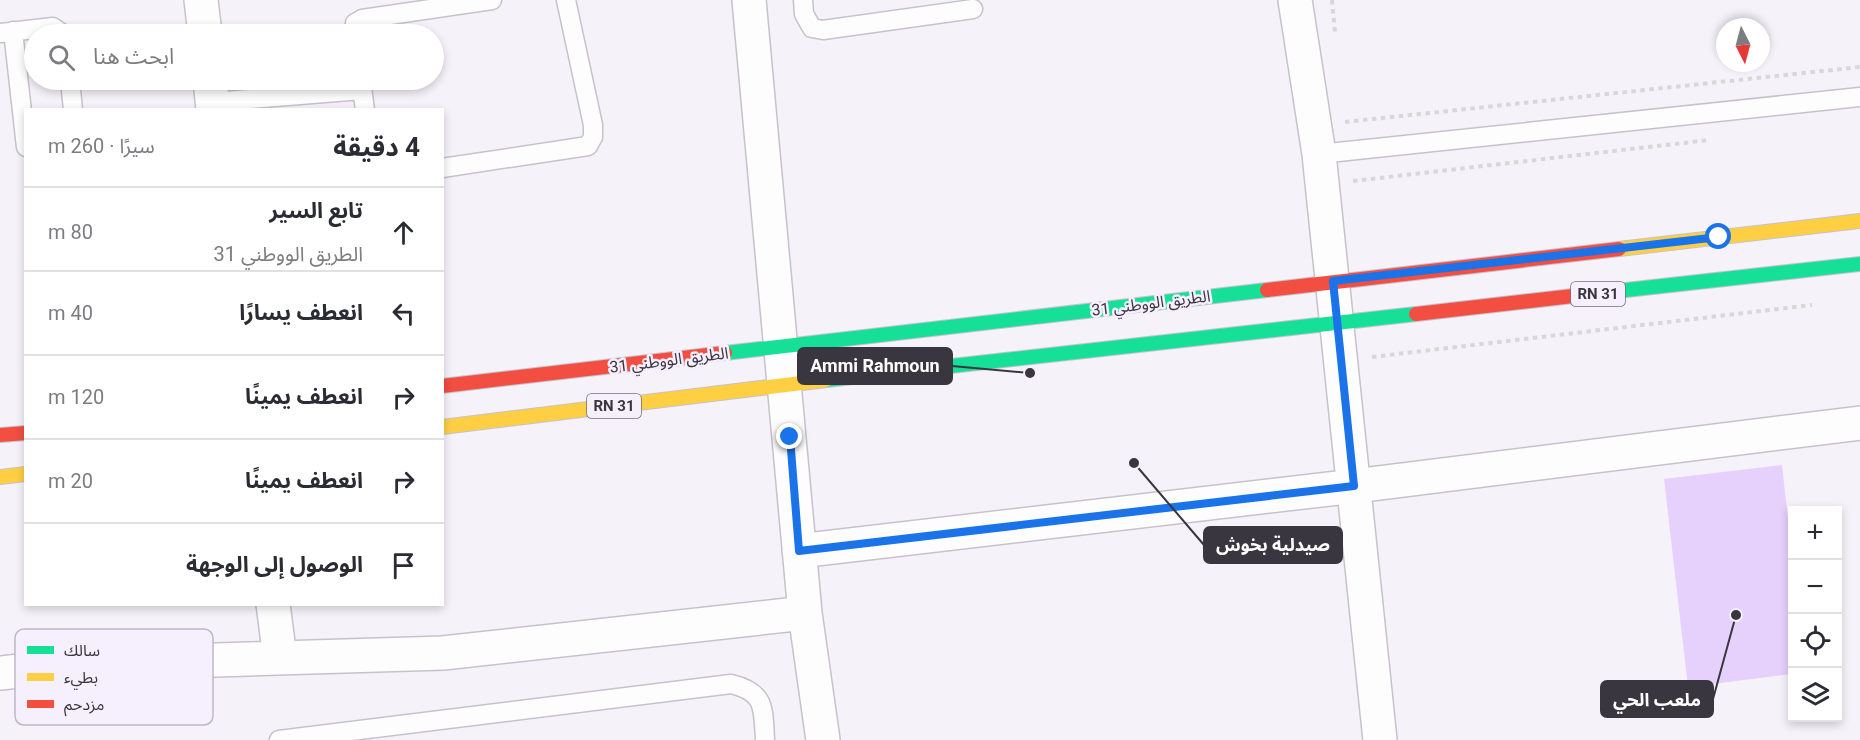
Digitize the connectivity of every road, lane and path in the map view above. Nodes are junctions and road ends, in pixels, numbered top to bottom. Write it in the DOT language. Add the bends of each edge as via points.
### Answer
graph roads {
  1 [pos="201,0"];
  2 [pos="492,0"];
  3 [pos="566,0"];
  4 [pos="749,0"];
  5 [pos="802,0"];
  6 [pos="1295,0"];
  7 [pos="1332,0"];
  8 [pos="973,9"];
  9 [pos="204,24"];
  10 [pos="355,24"];
  11 [pos="24,30"];
  12 [pos="6,32"];
  13 [pos="1335,33"];
  14 [pos="1860,67"];
  15 [pos="71,90"];
  16 [pos="300,90"];
  17 [pos="363,90"];
  18 [pos="212,97"];
  19 [pos="1860,97"];
  20 [pos="73,108"];
  21 [pos="365,108"];
  22 [pos="1344,112"];
  23 [pos="24,136"];
  24 [pos="1720,139"];
  25 [pos="1319,154"];
  26 [pos="444,168"];
  27 [pos="1347,182"];
  28 [pos="1860,221"];
  29 [pos="1860,264"];
  30 [pos="1333,281"];
  31 [pos="1813,304"];
  32 [pos="1337,325"];
  33 [pos="779,347"];
  34 [pos="1372,368"];
  35 [pos="785,385"];
  36 [pos="444,386"];
  37 [pos="1860,423"];
  38 [pos="444,427"];
  39 [pos="24,433"];
  40 [pos="0,435"];
  41 [pos="24,474"];
  42 [pos="0,477"];
  43 [pos="1354,486"];
  44 [pos="799,551"];
  45 [pos="273,606"];
  46 [pos="805,613"];
  47 [pos="280,658"];
  48 [pos="213,661"];
  49 [pos="15,671"];
  50 [pos="0,673"];
  51 [pos="279,740"];
  52 [pos="765,740"];
  53 [pos="823,740"];
  54 [pos="1380,740"];
  1 -- 9 [label="street"];
  2 -- 10 [label="lane" via="362,19"];
  3 -- 26 [label="lane" via="593,125 588,146"];
  4 -- 33 [label="street"];
  5 -- 8 [label="lane" via="812,28 823,30"];
  6 -- 25 [label="street"];
  7 -- 13 [label="path"];
  11 -- 12 [label="lane"];
  12 -- 23 [label="lane"];
  14 -- 22 [label="path" via="1345,123"];
  15 -- 20 [label="lane"];
  16 -- 18 [label="lane"];
  17 -- 21 [label="lane"];
  19 -- 25 [label="lane"];
  24 -- 27 [label="path"];
  25 -- 30 [label="street"];
  28 -- 30 [label="main road, الطريق الووطني 31"];
  29 -- 32 [label="main road, RN 31"];
  30 -- 32 [label="street"];
  30 -- 33 [label="main road, الطريق الووطني 31"];
  31 -- 34 [label="path" via="1371,357"];
  32 -- 35 [label="main road, RN 31"];
  32 -- 43 [label="street"];
  33 -- 35 [label="street"];
  33 -- 36 [label="main road, الطريق الووطني 31"];
  35 -- 38 [label="main road, RN 31"];
  35 -- 44 [label="street"];
  37 -- 43 [label="street"];
  39 -- 40 [label="main road"];
  41 -- 42 [label="main road"];
  43 -- 44 [label="street"];
  43 -- 54 [label="street"];
  44 -- 46 [label="street"];
  45 -- 47 [label="street"];
  46 -- 47 [label="street" via="443,653"];
  46 -- 53 [label="street"];
  47 -- 48 [label="street"];
  49 -- 50 [label="street"];
  51 -- 52 [label="lane" via="731,684 748,688 758,697 763,708"];
}
